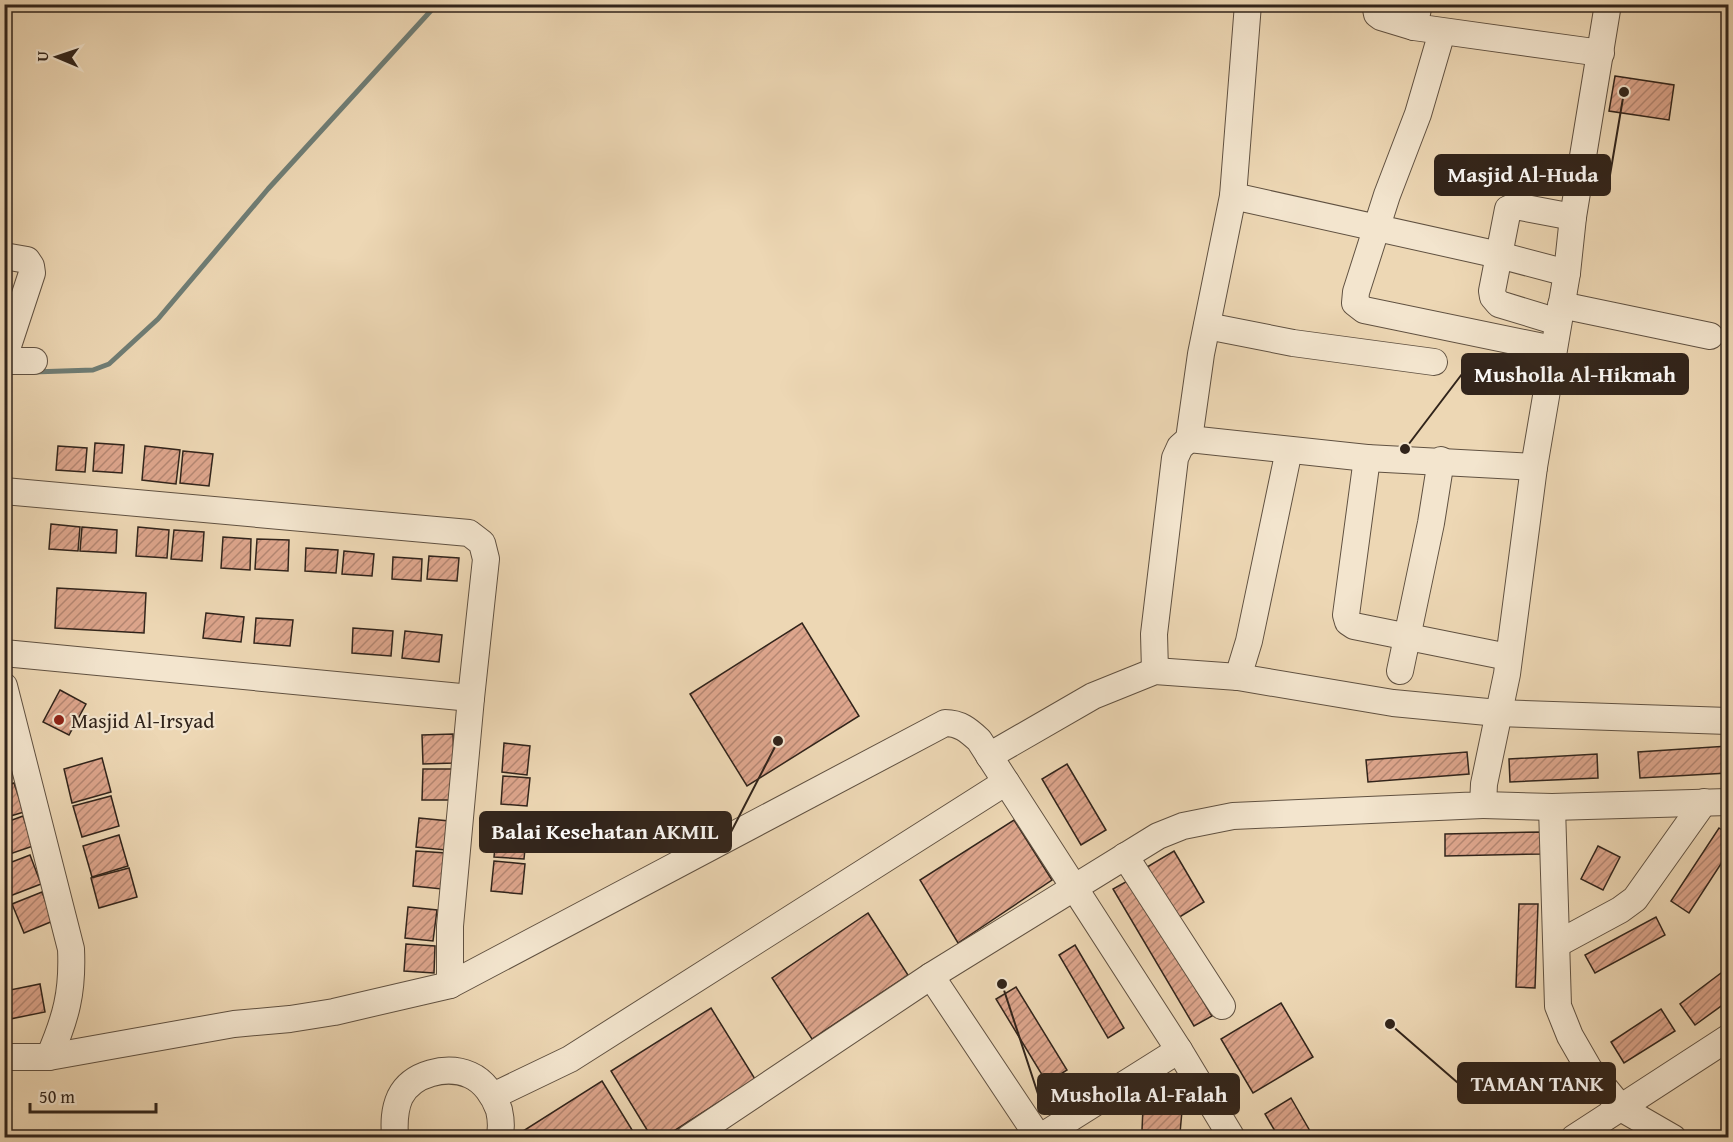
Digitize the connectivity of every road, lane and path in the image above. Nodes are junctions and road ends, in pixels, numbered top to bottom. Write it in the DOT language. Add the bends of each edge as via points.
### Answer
graph roads {
  1 [pos="1248,4"];
  2 [pos="1375,4"];
  3 [pos="1608,4"];
  4 [pos="1416,16"];
  5 [pos="1442,32"];
  6 [pos="1600,53"];
  7 [pos="1233,196"];
  8 [pos="1573,217"];
  9 [pos="1378,227"];
  10 [pos="1499,255"];
  11 [pos="4,256"];
  12 [pos="1567,273"];
  13 [pos="1559,313"];
  14 [pos="1207,326"];
  15 [pos="1710,336"];
  16 [pos="1553,349"];
  17 [pos="4,359"];
  18 [pos="34,361"];
  19 [pos="1434,362"];
  20 [pos="1189,439"];
  21 [pos="1289,450"];
  22 [pos="1366,458"];
  23 [pos="1441,460"];
  24 [pos="1534,467"];
  25 [pos="4,491"];
  26 [pos="1407,636"];
  27 [pos="4,653"];
  28 [pos="1154,654"];
  29 [pos="1244,657"];
  30 [pos="1508,665"];
  31 [pos="1400,671"];
  32 [pos="4,686"];
  33 [pos="471,698"];
  34 [pos="1500,707"];
  35 [pos="1728,721"];
  36 [pos="979,743"];
  37 [pos="1006,782"];
  38 [pos="1716,802"];
  39 [pos="1483,805"];
  40 [pos="1552,807"];
  41 [pos="1125,856"];
  42 [pos="1075,888"];
  43 [pos="1557,944"];
  44 [pos="931,976"];
  45 [pos="450,985"];
  46 [pos="1222,1006"];
  47 [pos="1728,1038"];
  48 [pos="1179,1050"];
  49 [pos="4,1057"];
  50 [pos="49,1057"];
  51 [pos="493,1096"];
  52 [pos="1621,1108"];
  53 [pos="395,1137"];
  54 [pos="499,1137"];
  55 [pos="689,1137"];
  56 [pos="1039,1137"];
  57 [pos="1232,1137"];
  58 [pos="1574,1137"];
  59 [pos="1673,1137"];
  1 -- 7 [label="street"];
  2 -- 4 [label="street" via="1381,17"];
  3 -- 6 [label="street"];
  4 -- 5 [label="street"];
  5 -- 6 [label="street"];
  5 -- 9 [label="street"];
  6 -- 8 [label="street"];
  7 -- 9 [label="street"];
  7 -- 14 [label="street"];
  8 -- 10 [label="street" via="1515,206 1508,209"];
  8 -- 12 [label="street"];
  9 -- 10 [label="street"];
  9 -- 16 [label="street" via="1356,292 1355,303 1364,310"];
  10 -- 12 [label="street"];
  10 -- 13 [label="street" via="1492,291 1495,301"];
  11 -- 17 [label="street" via="27,260 32,273"];
  12 -- 13 [label="street"];
  13 -- 15 [label="street"];
  13 -- 16 [label="street"];
  14 -- 19 [label="street" via="1293,343"];
  14 -- 20 [label="street"];
  16 -- 24 [label="street"];
  17 -- 18 [label="street"];
  20 -- 21 [label="street"];
  20 -- 28 [label="street" via="1175,458"];
  21 -- 22 [label="street"];
  21 -- 29 [label="street"];
  22 -- 23 [label="street"];
  22 -- 26 [label="street" via="1347,619 1354,626"];
  23 -- 24 [label="street"];
  23 -- 26 [label="street"];
  24 -- 30 [label="street"];
  25 -- 33 [label="street" via="469,533 482,543 486,559"];
  26 -- 30 [label="street"];
  26 -- 31 [label="street"];
  27 -- 33 [label="street"];
  28 -- 29 [label="street"];
  28 -- 36 [label="street" via="1119,685 1065,713"];
  29 -- 34 [label="street" via="1393,703"];
  30 -- 34 [label="street"];
  32 -- 50 [label="street" via="71,949 72,979 63,1025"];
  33 -- 45 [label="street" via="450,926"];
  34 -- 35 [label="street"];
  34 -- 39 [label="street"];
  36 -- 37 [label="street"];
  36 -- 45 [label="street" via="954,723 945,723"];
  37 -- 42 [label="street"];
  37 -- 51 [label="street" via="570,1059"];
  38 -- 40 [label="street"];
  38 -- 43 [label="street" via="1635,899"];
  39 -- 40 [label="street"];
  39 -- 41 [label="street" via="1233,816 1183,826"];
  40 -- 43 [label="street"];
  41 -- 42 [label="street"];
  41 -- 46 [label="street"];
  42 -- 44 [label="street"];
  42 -- 48 [label="street"];
  43 -- 52 [label="street" via="1558,1006 1589,1069"];
  44 -- 55 [label="street"];
  44 -- 56 [label="street"];
  45 -- 50 [label="street" via="334,1012 234,1024"];
  47 -- 52 [label="street"];
  48 -- 56 [label="street"];
  48 -- 57 [label="street"];
  49 -- 50 [label="street"];
  51 -- 53 [label="street" via="470,1075 451,1070 425,1075 401,1096 393,1119"];
  51 -- 54 [label="street" via="501,1118"];
  52 -- 58 [label="street"];
  52 -- 59 [label="street"];
}
